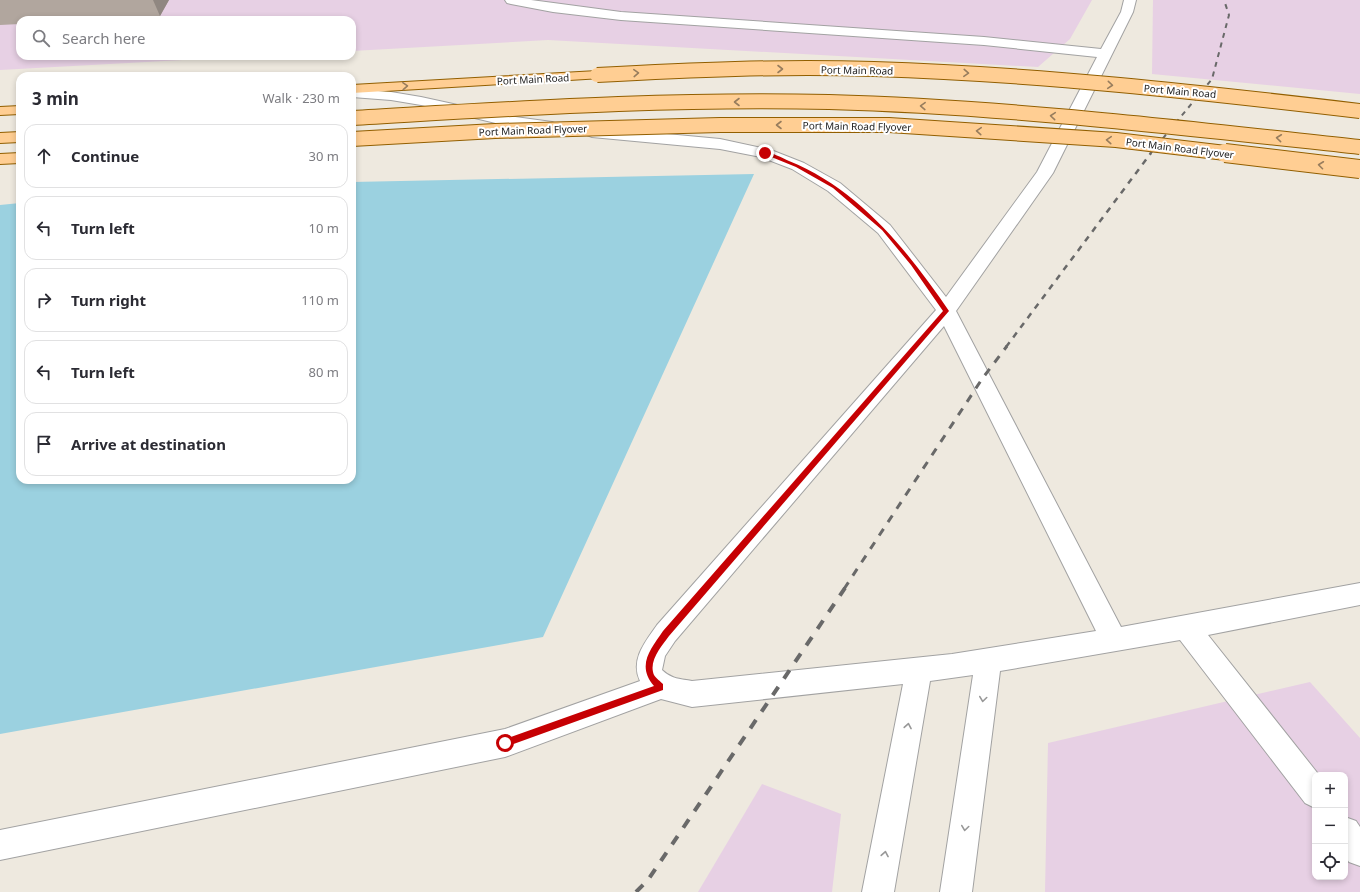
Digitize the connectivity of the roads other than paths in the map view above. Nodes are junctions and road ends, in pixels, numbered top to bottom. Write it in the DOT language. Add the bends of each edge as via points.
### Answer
graph roads {
  1 [pos="511,0"];
  2 [pos="1130,0"];
  3 [pos="1106,54"];
  4 [pos="356,89"];
  5 [pos="356,93"];
  6 [pos="16,110"];
  7 [pos="0,111"];
  8 [pos="1360,111"];
  9 [pos="356,118"];
  10 [pos="16,137"];
  11 [pos="0,138"];
  12 [pos="356,139"];
  13 [pos="1360,147"];
  14 [pos="16,158"];
  15 [pos="0,159"];
  16 [pos="1360,169"];
  17 [pos="946,311"];
  18 [pos="1360,594"];
  19 [pos="1186,627"];
  20 [pos="1114,640"];
  21 [pos="988,661"];
  22 [pos="919,669"];
  23 [pos="660,687"];
  24 [pos="1312,789"];
  25 [pos="1348,836"];
  26 [pos="0,845"];
  27 [pos="1360,851"];
  28 [pos="878,892"];
  29 [pos="956,892"];
  1 -- 3 [label="street" via="621,16 984,42"];
  2 -- 3 [label="street" via="1127,12"];
  3 -- 17 [label="street" via="1045,173"];
  4 -- 8 [label="main road, Port Main Road, one-way, bridge" via="668,71 872,69 1000,75 1229,95"];
  5 -- 17 [label="street" via="421,101 508,121 720,144 765,153 798,166 834,187 884,229"];
  6 -- 7 [label="main road"];
  13 -- 9 [label="main road, Port Main Road Flyover, one-way, bridge" via="953,107 828,102 629,104"];
  10 -- 11 [label="main road"];
  16 -- 12 [label="main road, Port Main Road Flyover, one-way, bridge" via="1116,140 889,125 697,125 495,131"];
  14 -- 15 [label="main road"];
  17 -- 20 [label="street"];
  17 -- 23 [label="street" via="666,633 653,652 649,664 650,676"];
  18 -- 19 [label="street"];
  19 -- 20 [label="street"];
  19 -- 24 [label="street"];
  20 -- 21 [label="street"];
  21 -- 22 [label="street"];
  21 -- 29 [label="street, one-way"];
  22 -- 23 [label="street" via="692,694 673,692"];
  28 -- 22 [label="street, one-way"];
  23 -- 26 [label="street" via="505,743"];
  25 -- 27 [label="street"];
}
